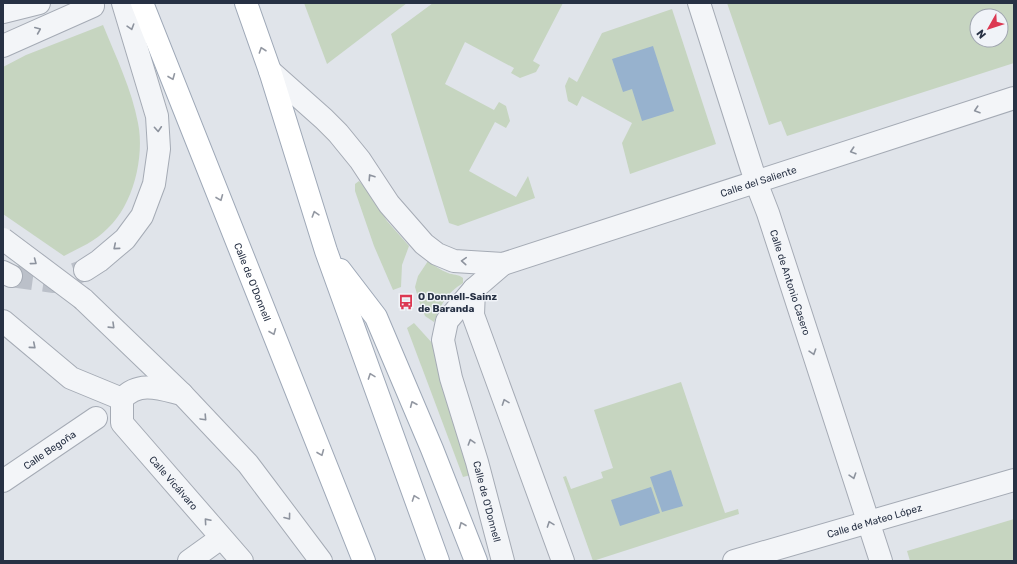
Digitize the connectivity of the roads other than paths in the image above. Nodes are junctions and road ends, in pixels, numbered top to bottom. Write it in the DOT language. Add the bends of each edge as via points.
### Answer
graph roads {
  1 [pos="39,3"];
  2 [pos="123,3"];
  3 [pos="142,3"];
  4 [pos="700,3"];
  5 [pos="246,4"];
  6 [pos="93,6"];
  7 [pos="3,12"];
  8 [pos="3,46"];
  9 [pos="270,71"];
  10 [pos="1014,98"];
  11 [pos="756,182"];
  12 [pos="3,239"];
  13 [pos="326,251"];
  14 [pos="503,264"];
  15 [pos="85,270"];
  16 [pos="474,289"];
  17 [pos="3,321"];
  18 [pos="182,394"];
  19 [pos="122,399"];
  20 [pos="92,421"];
  21 [pos="1014,480"];
  22 [pos="3,481"];
  23 [pos="869,522"];
  24 [pos="216,541"];
  25 [pos="189,561"];
  26 [pos="242,561"];
  27 [pos="321,561"];
  28 [pos="364,561"];
  29 [pos="438,561"];
  30 [pos="476,561"];
  31 [pos="503,561"];
  32 [pos="564,561"];
  33 [pos="734,561"];
  34 [pos="881,561"];
  1 -- 7 [label="street"];
  2 -- 15 [label="street, one-way" via="157,116 159,149 154,184 142,216 125,239"];
  3 -- 28 [label="main road, Calle de O'Donnell, one-way"];
  4 -- 11 [label="street, Calle de Antonio Casero"];
  9 -- 5 [label="main road, one-way"];
  8 -- 6 [label="street, one-way"];
  13 -- 9 [label="main road, one-way"];
  14 -- 9 [label="street, one-way" via="454,261 437,254 424,244 389,204 360,160 338,133"];
  10 -- 11 [label="street, Calle del Saliente, one-way"];
  11 -- 14 [label="street, Calle del Saliente"];
  11 -- 23 [label="street, Calle de Antonio Casero, one-way"];
  12 -- 18 [label="street, one-way, bridge" via="84,299"];
  29 -- 13 [label="main road, one-way"];
  30 -- 13 [label="main road, one-way" via="376,317"];
  14 -- 16 [label="street, Calle de O'Donnell"];
  31 -- 16 [label="street, Calle de O'Donnell, one-way" via="477,462 451,378 443,340 447,321"];
  32 -- 16 [label="street, one-way" via="473,315"];
  17 -- 19 [label="street, one-way" via="71,378"];
  18 -- 19 [label="street" via="149,386 128,392"];
  18 -- 27 [label="street, one-way" via="248,464"];
  24 -- 19 [label="street, Calle Vicálvaro, one-way" via="122,423"];
  20 -- 22 [label="street, Calle Begoña"];
  21 -- 23 [label="street, Calle de Mateo López"];
  23 -- 33 [label="street, Calle de Mateo López"];
  23 -- 34 [label="street, Calle de Antonio Casero"];
  24 -- 25 [label="street"];
  24 -- 26 [label="street, Calle Vicálvaro"];
}
